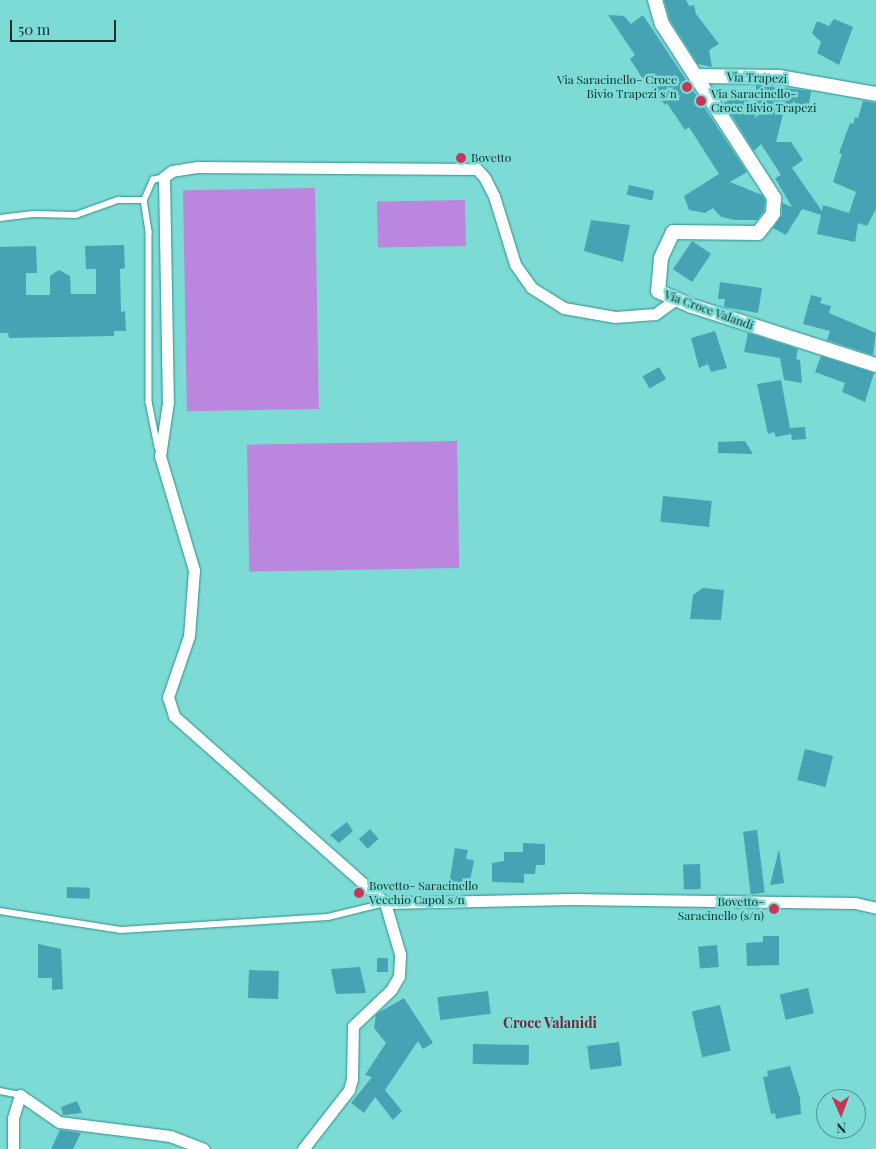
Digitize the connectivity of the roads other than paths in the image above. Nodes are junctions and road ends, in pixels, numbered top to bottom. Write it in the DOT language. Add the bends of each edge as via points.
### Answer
graph roads {
  1 [pos="655,0"];
  2 [pos="697,76"];
  3 [pos="876,94"];
  4 [pos="164,177"];
  5 [pos="144,200"];
  6 [pos="0,218"];
  7 [pos="676,299"];
  8 [pos="876,365"];
  9 [pos="160,456"];
  10 [pos="385,903"];
  11 [pos="876,908"];
  12 [pos="0,912"];
  13 [pos="0,1091"];
  14 [pos="20,1095"];
  15 [pos="13,1149"];
  16 [pos="204,1149"];
  17 [pos="303,1149"];
  1 -- 2 [label="street, Via Croce Valandi" via="662,24"];
  2 -- 3 [label="street, Via Trapezi" via="780,77"];
  2 -- 7 [label="street, Via Croce Valandi" via="774,198 773,214 758,234 673,232 661,258 658,291"];
  4 -- 5 [label="lane" via="153,180"];
  4 -- 7 [label="street" via="172,171 197,168 477,169 494,196 515,264 532,287 564,308 616,317 655,314"];
  4 -- 9 [label="street" via="168,402"];
  5 -- 6 [label="lane" via="118,200 76,215 35,214"];
  5 -- 9 [label="lane" via="149,232 149,402"];
  7 -- 8 [label="street, Via Croce Valandi"];
  9 -- 10 [label="street" via="194,570 189,636 168,697 174,716"];
  10 -- 11 [label="street" via="571,899 855,903"];
  10 -- 12 [label="lane" via="328,917 121,930"];
  10 -- 17 [label="street" via="400,954 399,976 391,990 353,1026 349,1090"];
  13 -- 14 [label="lane"];
  14 -- 15 [label="street" via="13,1118"];
  14 -- 16 [label="street" via="58,1122 170,1136"];
}
